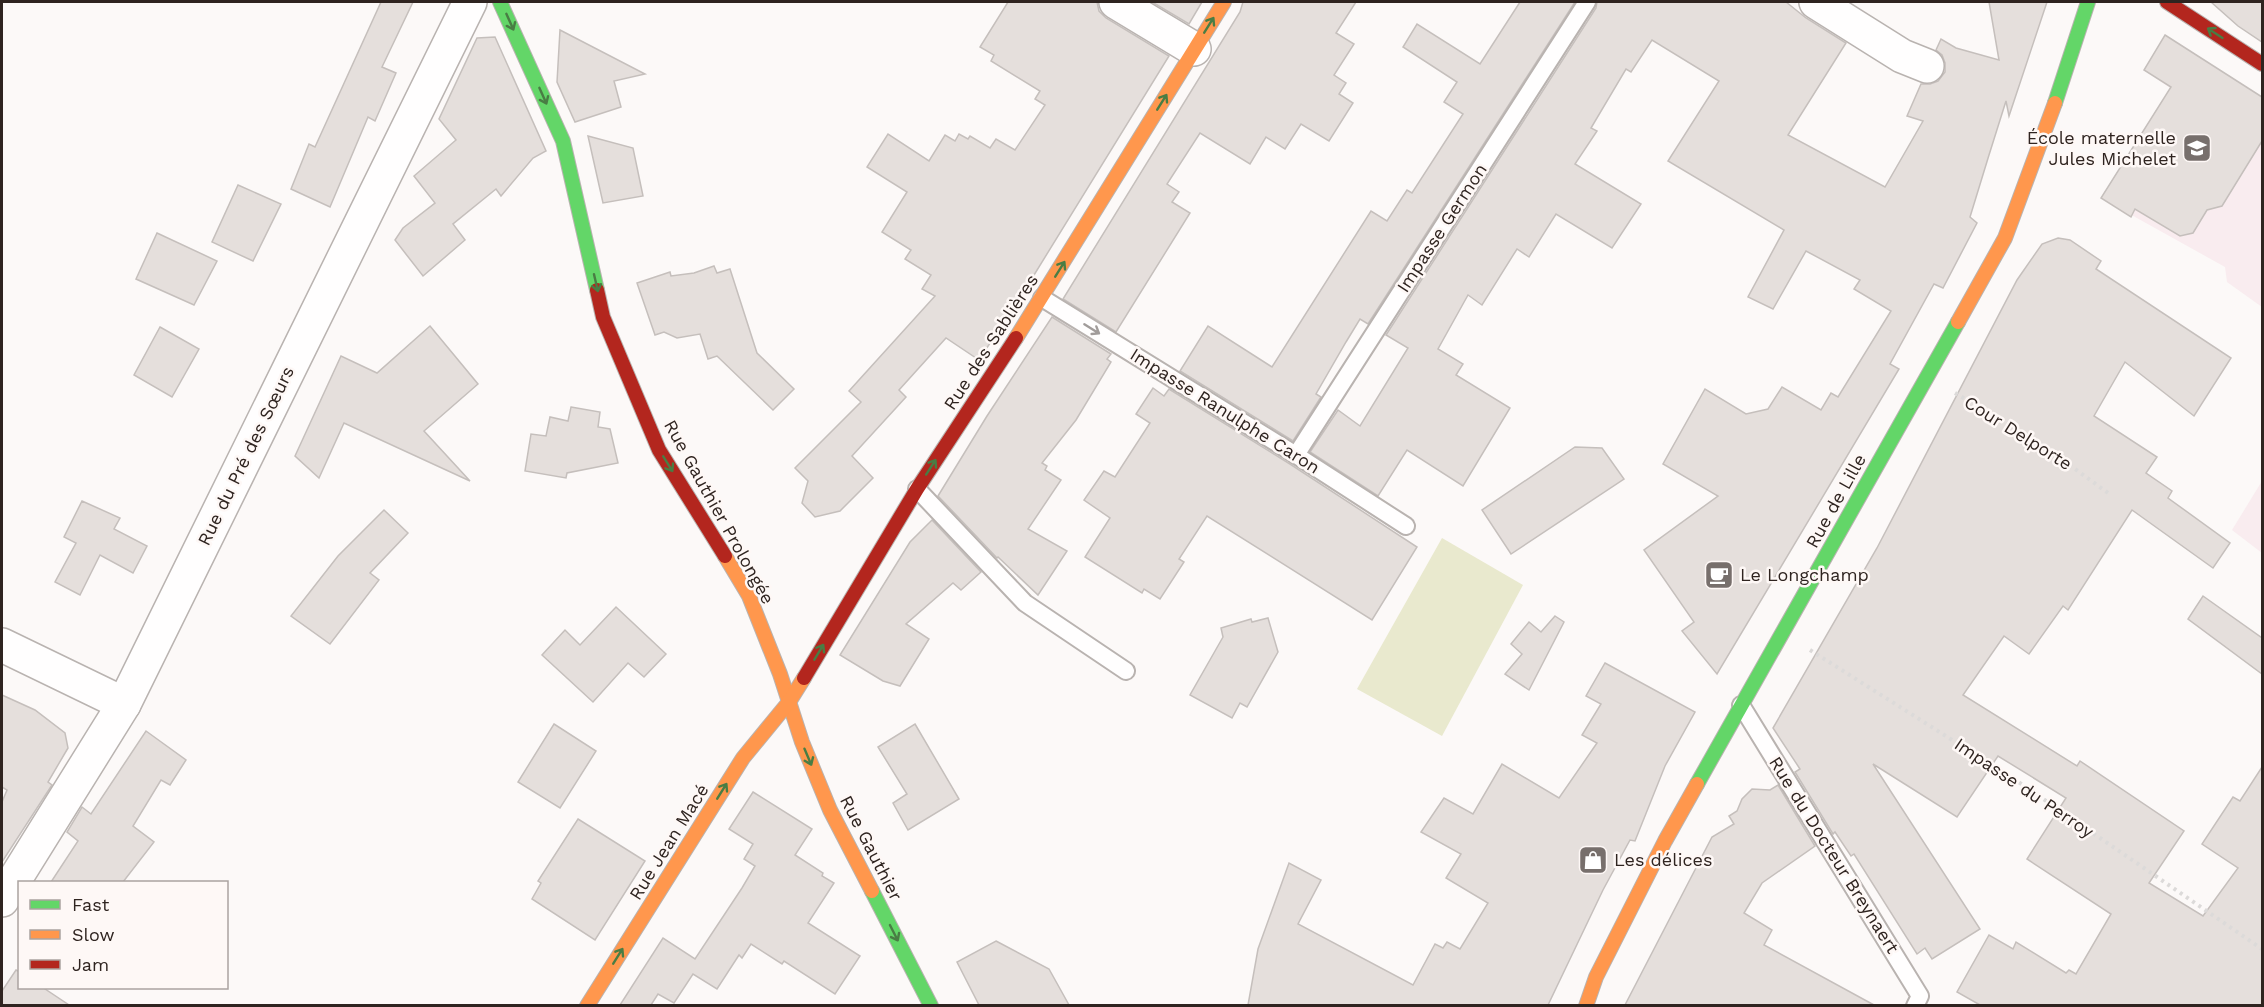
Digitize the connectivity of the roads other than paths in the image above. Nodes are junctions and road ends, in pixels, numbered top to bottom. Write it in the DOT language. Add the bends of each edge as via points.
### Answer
graph roads {
  1 [pos="470,2"];
  2 [pos="500,2"];
  3 [pos="1116,2"];
  4 [pos="1224,2"];
  5 [pos="1587,2"];
  6 [pos="1816,2"];
  7 [pos="2088,2"];
  8 [pos="2167,2"];
  9 [pos="1194,49"];
  10 [pos="2262,64"];
  11 [pos="1928,66"];
  12 [pos="1042,298"];
  13 [pos="1296,455"];
  14 [pos="917,489"];
  15 [pos="1406,526"];
  16 [pos="2,645"];
  17 [pos="1126,671"];
  18 [pos="789,702"];
  19 [pos="124,704"];
  20 [pos="1742,705"];
  21 [pos="2,900"];
  22 [pos="587,1005"];
  23 [pos="931,1005"];
  24 [pos="1586,1005"];
  25 [pos="1915,1005"];
  1 -- 19 [label="street, Rue du Pré des Sœurs"];
  2 -- 18 [label="street, Rue Gauthier Prolongée, one-way" via="563,141 603,317 659,450 749,596"];
  3 -- 9 [label="street"];
  9 -- 4 [label="street, Rue des Sablières, one-way"];
  5 -- 13 [label="lane, Impasse Germon"];
  6 -- 11 [label="street" via="1902,56"];
  7 -- 20 [label="street, Rue de Lille" via="2005,238"];
  10 -- 8 [label="street, one-way"];
  12 -- 9 [label="street, Rue des Sablières, one-way"];
  12 -- 13 [label="lane, Impasse Ranulphe Caron, one-way"];
  14 -- 12 [label="street, Rue des Sablières, one-way"];
  13 -- 15 [label="lane, Impasse Ranulphe Caron"];
  14 -- 17 [label="lane" via="1025,603"];
  18 -- 14 [label="street, Rue des Sablières, one-way"];
  16 -- 19 [label="street"];
  22 -- 18 [label="street, Rue Jean Macé, one-way" via="743,758"];
  18 -- 23 [label="street, Rue Gauthier, one-way" via="830,810"];
  19 -- 21 [label="street, Rue du Pré des Sœurs"];
  20 -- 24 [label="street, Rue de Lille" via="1665,841 1596,977"];
  20 -- 25 [label="lane, Rue du Docteur Breynaert" via="1920,996"];
}
